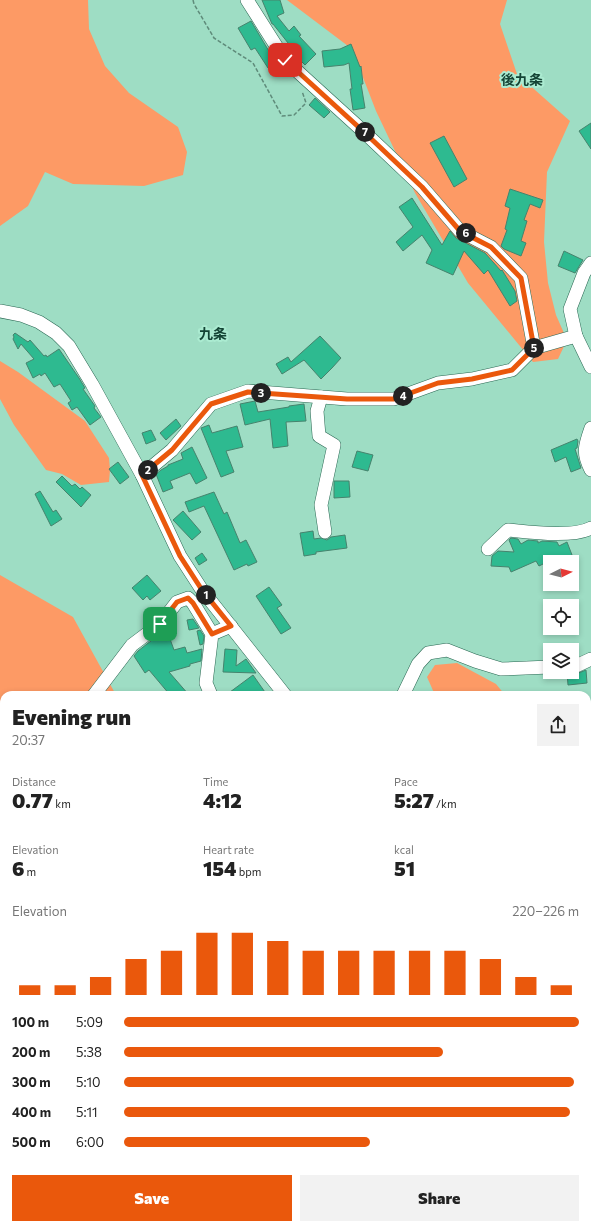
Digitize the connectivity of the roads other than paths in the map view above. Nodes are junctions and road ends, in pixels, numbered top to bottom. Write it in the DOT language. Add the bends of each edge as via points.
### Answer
graph roads {
  1 [pos="247,0"];
  2 [pos="591,263"];
  3 [pos="0,311"];
  4 [pos="576,336"];
  5 [pos="534,348"];
  6 [pos="591,367"];
  7 [pos="321,397"];
  8 [pos="591,428"];
  9 [pos="591,470"];
  10 [pos="142,475"];
  11 [pos="591,528"];
  12 [pos="325,532"];
  13 [pos="488,550"];
  14 [pos="231,626"];
  15 [pos="212,634"];
  16 [pos="591,659"];
  17 [pos="579,665"];
  18 [pos="543,667"];
  19 [pos="97,691"];
  20 [pos="209,691"];
  21 [pos="282,691"];
  22 [pos="405,691"];
  1 -- 5 [label="street" via="285,60 422,187 460,231 491,247 521,278"];
  2 -- 4 [label="street" via="584,273 570,309"];
  3 -- 10 [label="street" via="39,322 56,333 69,346"];
  4 -- 5 [label="street"];
  4 -- 6 [label="street"];
  5 -- 7 [label="street" via="512,370 438,383 394,399"];
  7 -- 10 [label="street" via="248,392 211,404 172,450"];
  7 -- 12 [label="street" via="317,411 319,436 334,445 321,505"];
  8 -- 9 [label="street" via="584,451"];
  10 -- 14 [label="street" via="180,556 202,590"];
  11 -- 13 [label="street" via="585,532 566,534 508,530"];
  14 -- 15 [label="street"];
  14 -- 21 [label="street"];
  15 -- 19 [label="street" via="188,598 177,602 160,624 132,645"];
  15 -- 20 [label="street" via="206,683"];
  16 -- 17 [label="street"];
  18 -- 22 [label="street" via="501,669 447,650 428,653 418,664"];
}
